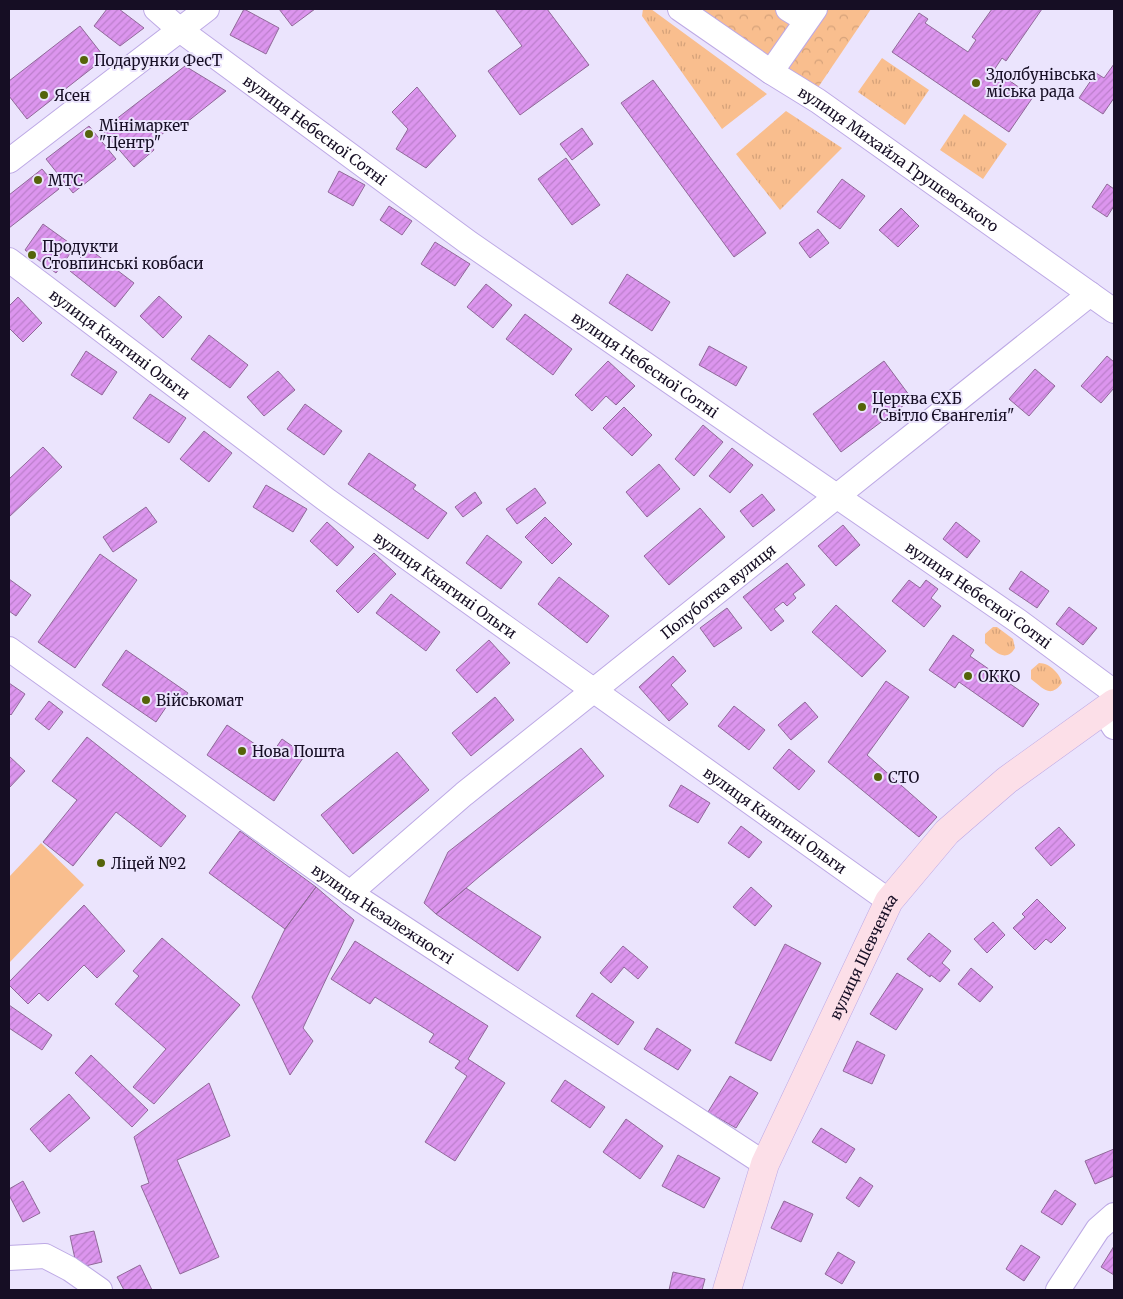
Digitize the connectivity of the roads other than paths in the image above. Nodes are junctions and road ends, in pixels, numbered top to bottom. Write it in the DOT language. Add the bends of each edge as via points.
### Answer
graph roads {
  1 [pos="207,9"];
  2 [pos="680,9"];
  3 [pos="803,13"];
  4 [pos="173,17"];
  5 [pos="771,72"];
  6 [pos="9,148"];
  7 [pos="9,161"];
  8 [pos="9,260"];
  9 [pos="1090,294"];
  10 [pos="1114,311"];
  11 [pos="837,496"];
  12 [pos="9,649"];
  13 [pos="594,690"];
  14 [pos="1112,708"];
  15 [pos="350,893"];
  16 [pos="889,902"];
  17 [pos="765,1164"];
  18 [pos="1114,1216"];
  19 [pos="9,1258"];
  20 [pos="100,1290"];
  21 [pos="727,1290"];
  22 [pos="1058,1290"];
  1 -- 4 [label="street"];
  2 -- 5 [label="street, вулиця Михайла Грушевського"];
  3 -- 5 [label="street"];
  4 -- 6 [label="street"];
  4 -- 7 [label="street"];
  4 -- 11 [label="street, вулиця Небесної Сотні" via="469,243"];
  5 -- 9 [label="street, вулиця Михайла Грушевського" via="818,101"];
  8 -- 13 [label="street, вулиця Княгині Ольги" via="328,501"];
  9 -- 10 [label="street, вулиця Михайла Грушевського"];
  9 -- 11 [label="street, Полуботка вулиця"];
  11 -- 13 [label="street, Полуботка вулиця"];
  11 -- 14 [label="street, вулиця Небесної Сотні" via="1018,621"];
  12 -- 15 [label="street, вулиця Незалежності"];
  13 -- 15 [label="street, Полуботка вулиця" via="464,794"];
  13 -- 16 [label="street, вулиця Княгині Ольги"];
  14 -- 16 [label="main road, вулиця Шевченка" via="1007,780 947,832"];
  15 -- 17 [label="street, вулиця Незалежності"];
  16 -- 17 [label="main road, вулиця Шевченка"];
  17 -- 21 [label="main road, вулиця Шевченка"];
  18 -- 22 [label="street" via="1098,1229"];
  19 -- 20 [label="street" via="45,1256"];
}
